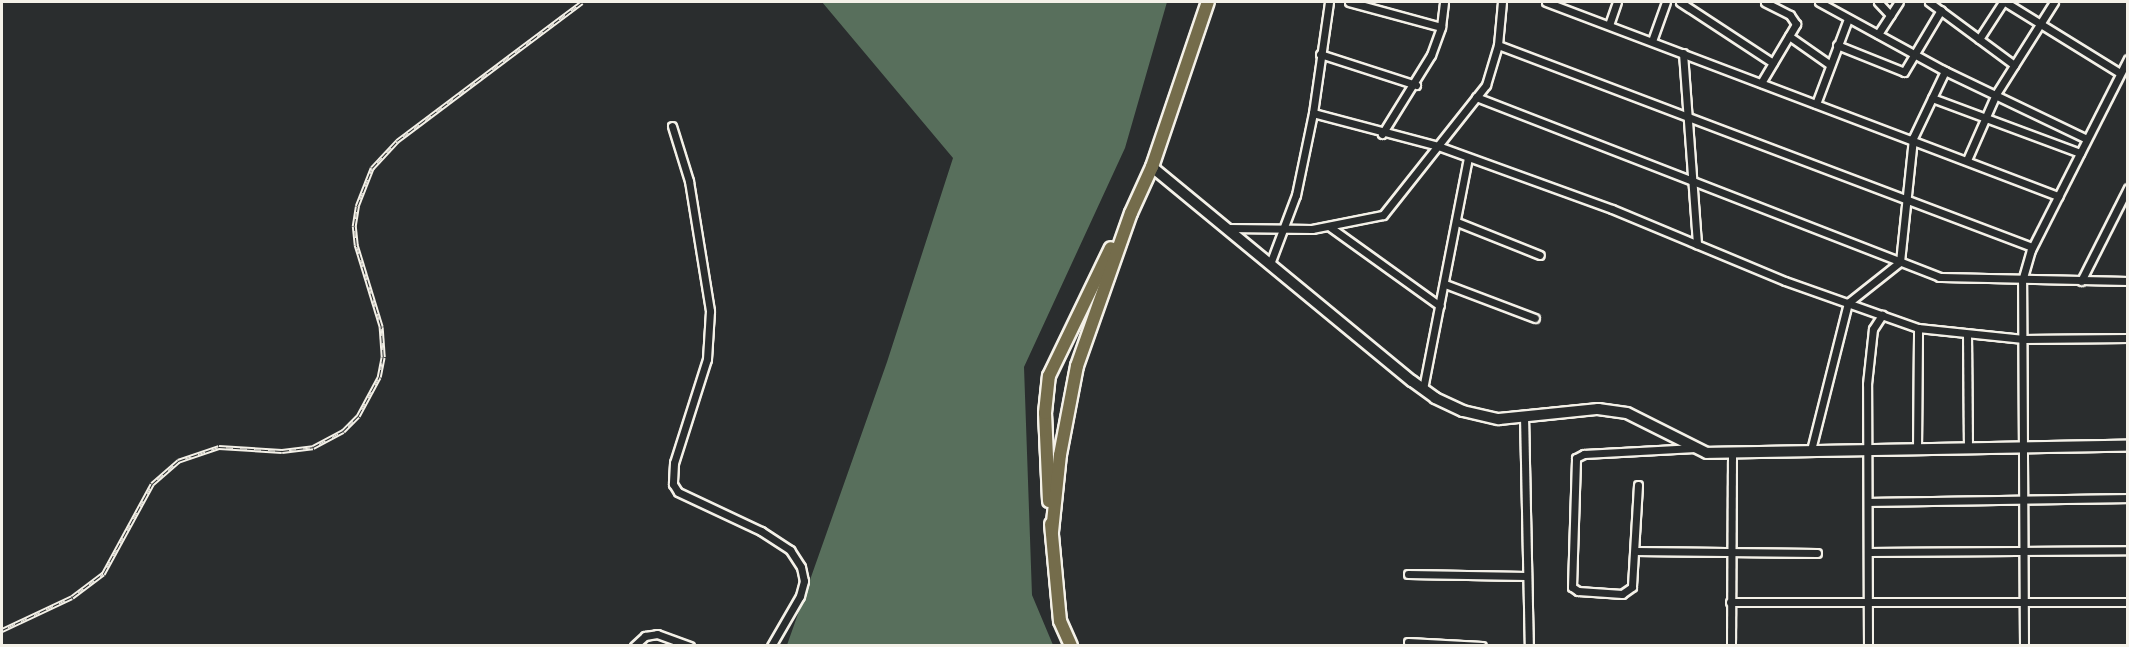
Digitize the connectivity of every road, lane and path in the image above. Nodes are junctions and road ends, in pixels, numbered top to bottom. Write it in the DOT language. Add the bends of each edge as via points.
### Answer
graph roads {
  1 [pos="1208,2"];
  2 [pos="1329,2"];
  3 [pos="1349,2"];
  4 [pos="1444,2"];
  5 [pos="1502,2"];
  6 [pos="1546,2"];
  7 [pos="1617,2"];
  8 [pos="1666,2"];
  9 [pos="1680,2"];
  10 [pos="1765,2"];
  11 [pos="1782,2"];
  12 [pos="1819,2"];
  13 [pos="1878,2"];
  14 [pos="1899,2"];
  15 [pos="1929,2"];
  16 [pos="2004,2"];
  17 [pos="2054,2"];
  18 [pos="1778,9"];
  19 [pos="1941,10"];
  20 [pos="1890,15"];
  21 [pos="1848,19"];
  22 [pos="2040,23"];
  23 [pos="1609,25"];
  24 [pos="1441,27"];
  25 [pos="1878,34"];
  26 [pos="1789,36"];
  27 [pos="1979,39"];
  28 [pos="1652,41"];
  29 [pos="1498,45"];
  30 [pos="1837,45"];
  31 [pos="1683,53"];
  32 [pos="1320,54"];
  33 [pos="1917,55"];
  34 [pos="2127,58"];
  35 [pos="1773,63"];
  36 [pos="1829,64"];
  37 [pos="2014,65"];
  38 [pos="1945,71"];
  39 [pos="2120,72"];
  40 [pos="1761,83"];
  41 [pos="1416,85"];
  42 [pos="1996,94"];
  43 [pos="1476,97"];
  44 [pos="1932,98"];
  45 [pos="1816,104"];
  46 [pos="1313,113"];
  47 [pos="1986,115"];
  48 [pos="1687,118"];
  49 [pos="672,126"];
  50 [pos="1382,134"];
  51 [pos="1913,138"];
  52 [pos="2087,139"];
  53 [pos="1438,146"];
  54 [pos="2080,153"];
  55 [pos="1468,158"];
  56 [pos="1966,159"];
  57 [pos="1152,167"];
  58 [pos="1692,179"];
  59 [pos="2127,188"];
  60 [pos="2058,196"];
  61 [pos="1907,201"];
  62 [pos="1131,213"];
  63 [pos="1457,222"];
  64 [pos="1330,226"];
  65 [pos="1226,228"];
  66 [pos="1283,229"];
  67 [pos="1696,244"];
  68 [pos="2032,247"];
  69 [pos="1539,255"];
  70 [pos="1900,262"];
  71 [pos="1270,264"];
  72 [pos="2022,281"];
  73 [pos="2082,281"];
  74 [pos="2127,281"];
  75 [pos="1445,284"];
  76 [pos="1848,303"];
  77 [pos="1440,306"];
  78 [pos="1882,315"];
  79 [pos="1535,318"];
  80 [pos="1918,328"];
  81 [pos="1967,334"];
  82 [pos="2127,338"];
  83 [pos="2023,339"];
  84 [pos="1423,388"];
  85 [pos="1524,415"];
  86 [pos="2127,446"];
  87 [pos="2025,447"];
  88 [pos="1695,448"];
  89 [pos="1968,448"];
  90 [pos="1811,450"];
  91 [pos="1917,450"];
  92 [pos="1868,451"];
  93 [pos="1732,453"];
  94 [pos="1638,485"];
  95 [pos="2127,498"];
  96 [pos="2026,501"];
  97 [pos="1869,502"];
  98 [pos="1052,532"];
  99 [pos="2127,550"];
  100 [pos="1635,551"];
  101 [pos="2022,551"];
  102 [pos="1868,552"];
  103 [pos="1729,553"];
  104 [pos="1817,553"];
  105 [pos="1408,574"];
  106 [pos="1526,576"];
  107 [pos="1730,602"];
  108 [pos="2023,602"];
  109 [pos="2127,602"];
  110 [pos="1866,603"];
  111 [pos="1408,642"];
  112 [pos="634,645"];
  113 [pos="690,645"];
  114 [pos="771,645"];
  115 [pos="1071,645"];
  116 [pos="1482,645"];
  117 [pos="1530,645"];
  118 [pos="1731,645"];
  119 [pos="1868,645"];
  120 [pos="2024,645"];
  1 -- 57 [label="highway"];
  2 -- 32 [label="street"];
  3 -- 24 [label="street"];
  4 -- 24 [label="street"];
  5 -- 29 [label="street"];
  6 -- 23 [label="street"];
  7 -- 23 [label="street"];
  8 -- 28 [label="street"];
  9 -- 35 [label="street"];
  10 -- 18 [label="street"];
  11 -- 18 [label="street"];
  12 -- 21 [label="street"];
  13 -- 20 [label="street"];
  14 -- 20 [label="street"];
  15 -- 19 [label="street"];
  16 -- 22 [label="street"];
  16 -- 27 [label="street"];
  17 -- 22 [label="street"];
  18 -- 26 [label="street" via="1795,19"];
  19 -- 27 [label="street"];
  19 -- 33 [label="street"];
  20 -- 25 [label="street"];
  21 -- 25 [label="street"];
  21 -- 30 [label="street"];
  22 -- 37 [label="street"];
  22 -- 39 [label="street"];
  23 -- 28 [label="street"];
  24 -- 41 [label="street"];
  25 -- 33 [label="street"];
  26 -- 35 [label="street"];
  26 -- 36 [label="street"];
  27 -- 37 [label="street"];
  28 -- 31 [label="street"];
  29 -- 43 [label="street" via="1486,85"];
  29 -- 48 [label="street"];
  30 -- 33 [label="street" via="1902,72"];
  30 -- 36 [label="street"];
  31 -- 40 [label="street"];
  31 -- 48 [label="street"];
  32 -- 41 [label="street"];
  32 -- 46 [label="street"];
  33 -- 38 [label="street"];
  34 -- 39 [label="street"];
  35 -- 40 [label="street"];
  36 -- 45 [label="street"];
  37 -- 42 [label="street"];
  38 -- 42 [label="street"];
  38 -- 44 [label="street"];
  39 -- 52 [label="street"];
  40 -- 45 [label="street"];
  41 -- 50 [label="street"];
  42 -- 47 [label="street"];
  42 -- 52 [label="street"];
  43 -- 53 [label="street"];
  43 -- 58 [label="street"];
  44 -- 47 [label="street"];
  44 -- 51 [label="street"];
  45 -- 51 [label="street"];
  46 -- 50 [label="street"];
  46 -- 66 [label="street" via="1296,195"];
  47 -- 54 [label="street"];
  47 -- 56 [label="street"];
  48 -- 58 [label="street"];
  48 -- 61 [label="street"];
  49 -- 114 [label="street" via="689,181 710,311 707,359 674,463 673,484 688,497 761,531 790,550 801,567 804,581 800,596"];
  50 -- 53 [label="street"];
  51 -- 56 [label="street"];
  51 -- 61 [label="street"];
  52 -- 54 [label="street"];
  53 -- 55 [label="street"];
  53 -- 64 [label="street" via="1383,215"];
  54 -- 60 [label="street"];
  55 -- 63 [label="street"];
  55 -- 67 [label="street" via="1612,209"];
  56 -- 60 [label="street"];
  57 -- 62 [label="highway"];
  57 -- 65 [label="main road"];
  58 -- 67 [label="street"];
  58 -- 70 [label="street"];
  59 -- 73 [label="street"];
  60 -- 68 [label="street"];
  61 -- 68 [label="street"];
  61 -- 70 [label="street"];
  62 -- 98 [label="highway" via="1077,366 1060,455"];
  62 -- 98 [label="highway" via="1049,375 1045,412"];
  63 -- 69 [label="street"];
  63 -- 75 [label="street"];
  64 -- 66 [label="street"];
  64 -- 77 [label="street"];
  65 -- 66 [label="street"];
  65 -- 71 [label="main road"];
  66 -- 71 [label="street"];
  67 -- 76 [label="street"];
  68 -- 72 [label="street"];
  70 -- 72 [label="street" via="1939,277"];
  70 -- 76 [label="street"];
  71 -- 84 [label="main road"];
  72 -- 73 [label="street"];
  72 -- 83 [label="street"];
  73 -- 74 [label="street"];
  75 -- 77 [label="street"];
  75 -- 79 [label="street"];
  76 -- 78 [label="street"];
  76 -- 90 [label="street"];
  77 -- 84 [label="street"];
  78 -- 80 [label="street"];
  78 -- 92 [label="street" via="1873,329 1869,361"];
  80 -- 81 [label="street"];
  80 -- 91 [label="street"];
  81 -- 83 [label="street"];
  81 -- 89 [label="street"];
  82 -- 83 [label="street"];
  83 -- 87 [label="street"];
  84 -- 85 [label="main road" via="1463,411 1499,419"];
  85 -- 88 [label="main road" via="1598,409 1627,413"];
  85 -- 106 [label="street"];
  86 -- 87 [label="main road"];
  87 -- 89 [label="main road"];
  87 -- 96 [label="street"];
  88 -- 93 [label="main road" via="1707,453"];
  88 -- 100 [label="street" via="1584,454 1576,458 1572,586 1578,591 1627,592 1632,587"];
  89 -- 91 [label="main road"];
  90 -- 92 [label="main road"];
  90 -- 93 [label="main road"];
  91 -- 92 [label="main road"];
  92 -- 97 [label="street"];
  93 -- 103 [label="street"];
  94 -- 100 [label="street"];
  95 -- 96 [label="street"];
  96 -- 97 [label="street"];
  96 -- 101 [label="street"];
  97 -- 102 [label="street"];
  98 -- 115 [label="highway" via="1060,621"];
  99 -- 101 [label="street"];
  100 -- 103 [label="street"];
  101 -- 102 [label="street"];
  101 -- 108 [label="street"];
  102 -- 110 [label="street"];
  103 -- 104 [label="street"];
  103 -- 107 [label="street"];
  105 -- 106 [label="street"];
  106 -- 117 [label="street"];
  107 -- 110 [label="street"];
  107 -- 118 [label="street"];
  108 -- 109 [label="street"];
  108 -- 110 [label="street"];
  108 -- 120 [label="street"];
  110 -- 119 [label="street"];
  111 -- 116 [label="street"];
  112 -- 113 [label="street" via="645,636 657,634"];
}
